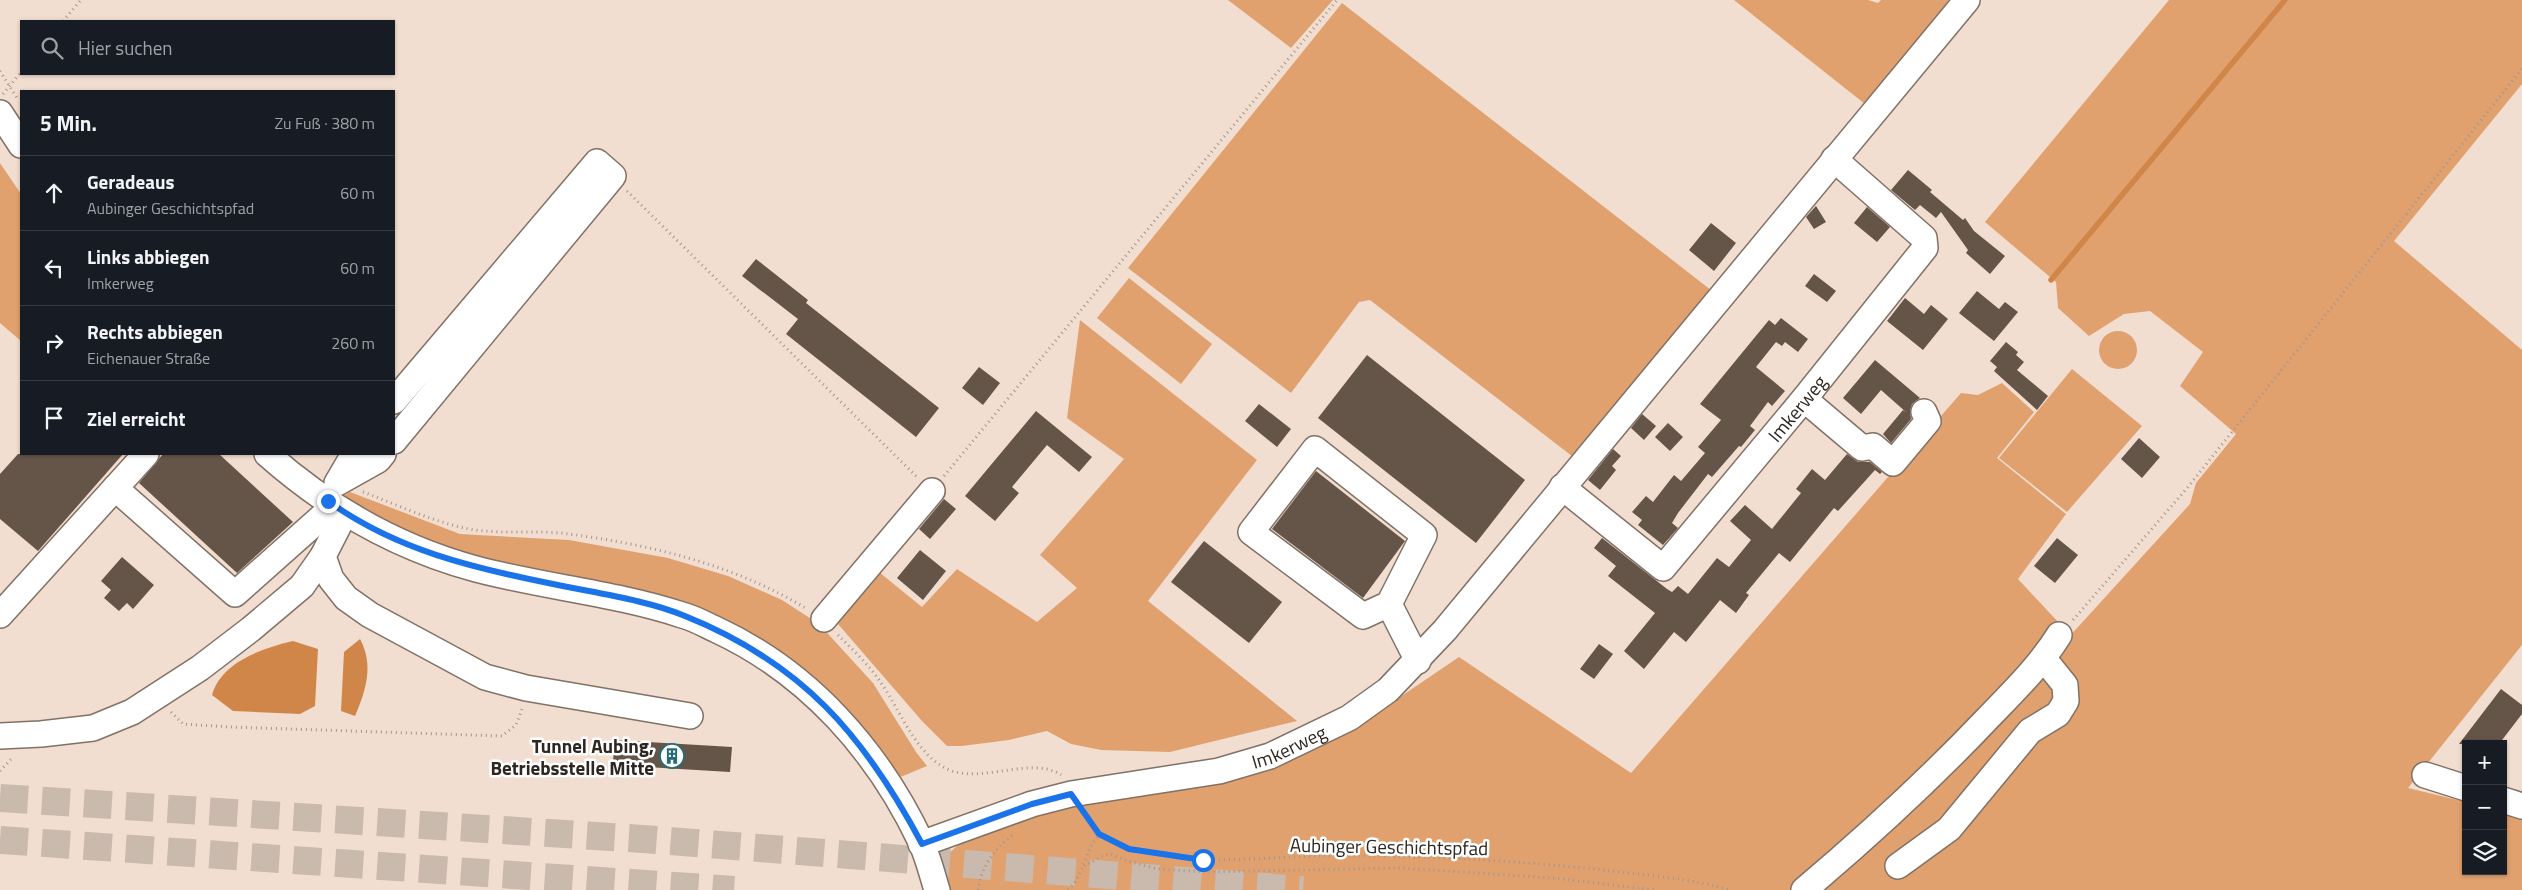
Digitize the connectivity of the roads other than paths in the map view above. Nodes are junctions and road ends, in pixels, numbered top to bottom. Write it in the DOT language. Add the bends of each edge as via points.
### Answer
graph roads {
  1 [pos="1967,0"];
  2 [pos="0,114"];
  3 [pos="20,144"];
  4 [pos="1834,159"];
  5 [pos="1804,399"];
  6 [pos="395,400"];
  7 [pos="1924,412"];
  8 [pos="395,440"];
  9 [pos="145,455"];
  10 [pos="268,455"];
  11 [pos="354,455"];
  12 [pos="382,455"];
  13 [pos="1562,487"];
  14 [pos="115,488"];
  15 [pos="932,491"];
  16 [pos="336,501"];
  17 [pos="323,556"];
  18 [pos="1389,604"];
  19 [pos="0,615"];
  20 [pos="824,619"];
  21 [pos="2059,635"];
  22 [pos="2044,660"];
  23 [pos="1418,661"];
  24 [pos="690,716"];
  25 [pos="0,736"];
  26 [pos="2425,775"];
  27 [pos="2462,787"];
  28 [pos="2507,801"];
  29 [pos="2522,806"];
  30 [pos="922,844"];
  31 [pos="1898,866"];
  32 [pos="937,890"];
  33 [pos="1804,890"];
  1 -- 4 [label="street, Imkerweg"];
  2 -- 3 [label="street"];
  4 -- 5 [label="street, Imkerweg" via="1924,238 1925,248"];
  4 -- 13 [label="street, Imkerweg"];
  5 -- 7 [label="street" via="1862,448 1873,446 1893,463 1928,421"];
  5 -- 13 [label="street, Imkerweg" via="1663,568"];
  6 -- 8 [label="street" via="597,162 613,176"];
  9 -- 14 [label="street"];
  10 -- 16 [label="street" via="292,476"];
  11 -- 16 [label="street"];
  12 -- 16 [label="street"];
  13 -- 23 [label="street, Imkerweg"];
  14 -- 16 [label="street" via="235,594"];
  14 -- 19 [label="street"];
  15 -- 20 [label="street"];
  16 -- 17 [label="street"];
  16 -- 30 [label="street" via="423,552 477,569 684,615 738,640 778,664 846,727 898,799"];
  17 -- 24 [label="street" via="331,579 346,598 485,677 526,688"];
  17 -- 25 [label="street" via="302,586 259,623 132,712 93,728"];
  18 -- 18 [label="street" via="1424,535 1315,449 1251,532 1363,616"];
  18 -- 23 [label="street"];
  21 -- 22 [label="street"];
  22 -- 31 [label="street" via="2065,685 2066,701 2058,714 2030,731 1949,829"];
  22 -- 33 [label="street" via="1941,768 1876,830"];
  23 -- 30 [label="street, Imkerweg" via="1388,690 1349,718 1270,756 1219,771 1071,794 1032,804"];
  26 -- 27 [label="street"];
  28 -- 29 [label="street"];
  30 -- 32 [label="street"];
}
